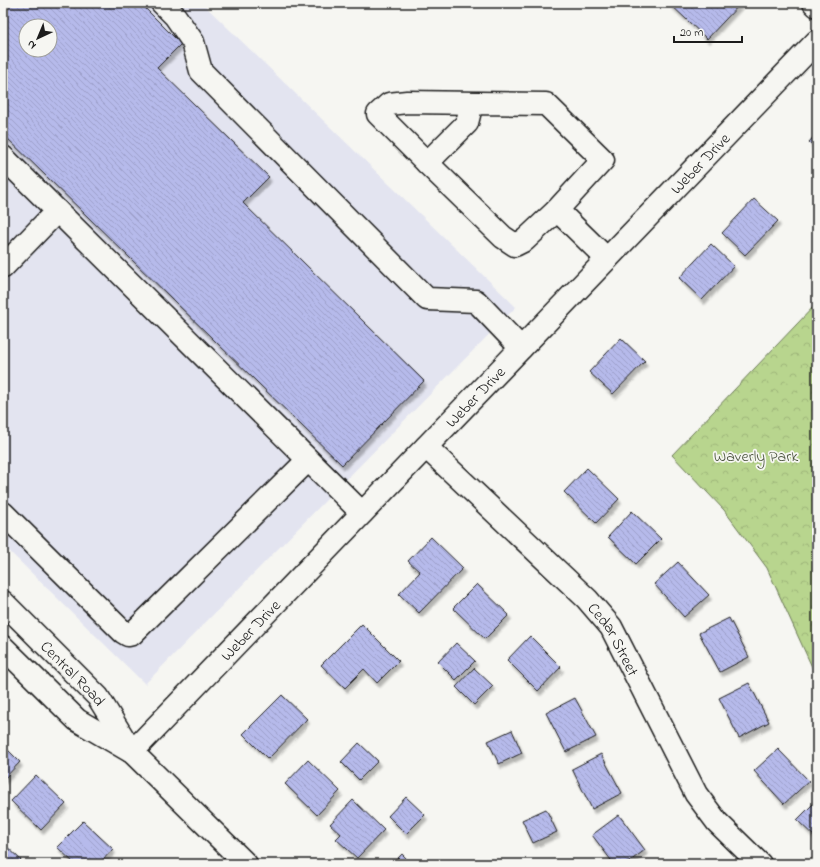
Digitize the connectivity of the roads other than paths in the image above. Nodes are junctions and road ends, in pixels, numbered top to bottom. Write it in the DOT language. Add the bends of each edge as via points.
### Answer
graph roads {
  1 [pos="162,3"];
  2 [pos="814,3"];
  3 [pos="817,6"];
  4 [pos="817,40"];
  5 [pos="472,103"];
  6 [pos="3,158"];
  7 [pos="428,163"];
  8 [pos="557,210"];
  9 [pos="57,211"];
  10 [pos="606,259"];
  11 [pos="3,268"];
  12 [pos="521,348"];
  13 [pos="426,447"];
  14 [pos="308,460"];
  15 [pos="3,513"];
  16 [pos="362,513"];
  17 [pos="3,602"];
  18 [pos="3,648"];
  19 [pos="132,752"];
  20 [pos="246,864"];
  21 [pos="760,864"];
  1 -- 12 [label="street" via="175,16 193,42 201,71 427,299 476,301"];
  2 -- 3 [label="street"];
  4 -- 10 [label="street, Weber Drive"];
  5 -- 7 [label="street" via="466,123"];
  5 -- 7 [label="street" via="389,104 378,114"];
  5 -- 8 [label="street" via="546,104 603,160"];
  6 -- 9 [label="street"];
  7 -- 8 [label="street" via="503,237 515,245 525,240"];
  8 -- 10 [label="street"];
  9 -- 11 [label="street"];
  9 -- 14 [label="street"];
  10 -- 12 [label="street, Weber Drive"];
  12 -- 13 [label="street, Weber Drive"];
  13 -- 16 [label="street, Weber Drive"];
  13 -- 21 [label="street, Cedar Street" via="587,599 611,626 696,794 717,822"];
  14 -- 15 [label="street" via="132,634 123,632"];
  14 -- 16 [label="street"];
  16 -- 19 [label="street, Weber Drive"];
  17 -- 19 [label="street, Central Road" via="98,697"];
  18 -- 19 [label="street, Central Road" via="77,720"];
  19 -- 20 [label="street, Central Road"];
}
